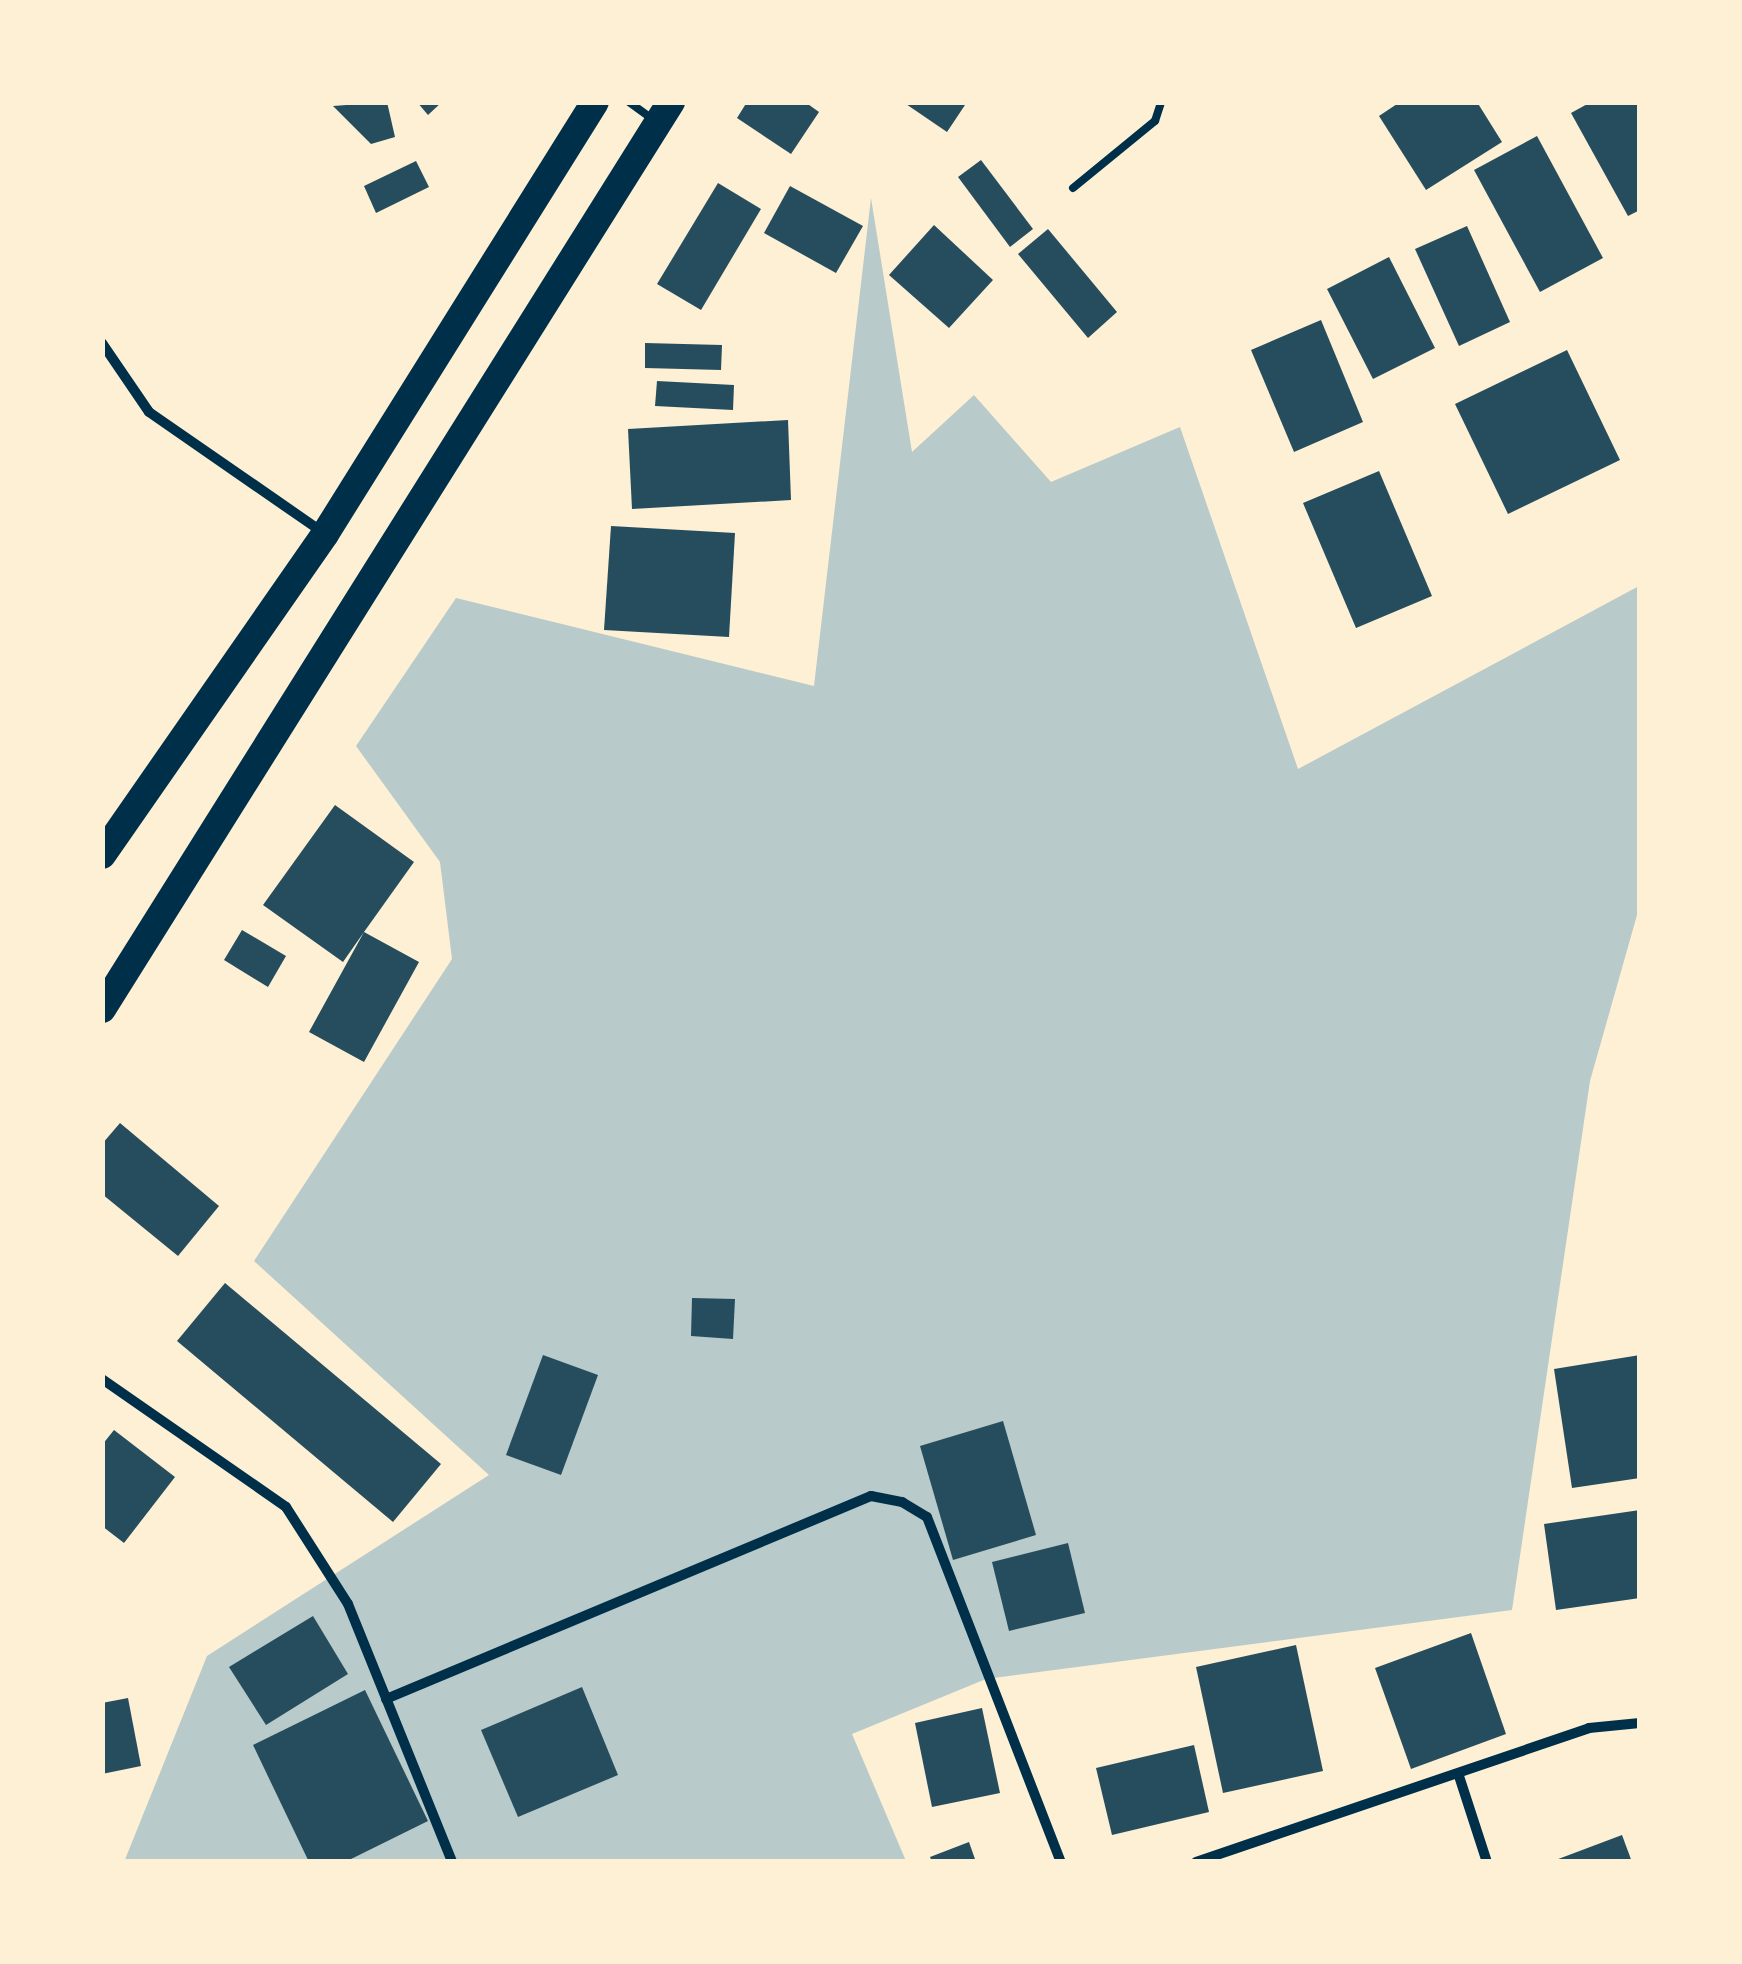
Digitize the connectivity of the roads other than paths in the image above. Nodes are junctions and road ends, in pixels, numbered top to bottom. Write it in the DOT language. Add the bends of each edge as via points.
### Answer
graph roads {
  1 [pos="595,102"];
  2 [pos="630,102"];
  3 [pos="1161,102"];
  4 [pos="664,113"];
  5 [pos="1073,188"];
  6 [pos="102,343"];
  7 [pos="325,534"];
  8 [pos="102,856"];
  9 [pos="102,1008"];
  10 [pos="102,1379"];
  11 [pos="386,1699"];
  12 [pos="1640,1724"];
  13 [pos="1459,1776"];
  14 [pos="452,1862"];
  15 [pos="1062,1862"];
  16 [pos="1196,1862"];
  17 [pos="1487,1862"];
  1 -- 7 [label="highway"];
  2 -- 4 [label="lane"];
  3 -- 5 [label="lane" via="1154,120"];
  4 -- 9 [label="highway"];
  6 -- 7 [label="street" via="149,412"];
  7 -- 8 [label="highway"];
  10 -- 11 [label="street" via="286,1507 348,1604"];
  11 -- 14 [label="street"];
  11 -- 15 [label="street" via="872,1496 902,1502 927,1517"];
  12 -- 13 [label="street" via="1589,1728"];
  13 -- 16 [label="street"];
  13 -- 17 [label="street"];
}
